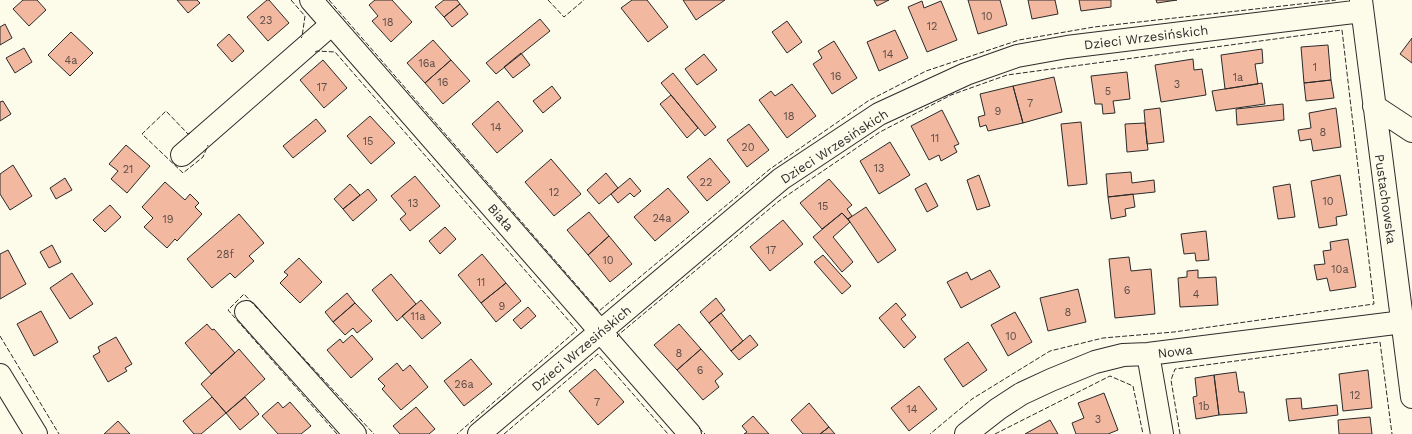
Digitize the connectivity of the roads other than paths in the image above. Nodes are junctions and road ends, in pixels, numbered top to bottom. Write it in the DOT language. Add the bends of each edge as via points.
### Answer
graph roads {
  1 [pos="311,0"];
  2 [pos="1362,5"];
  3 [pos="332,24"];
  4 [pos="1374,106"];
  5 [pos="1412,131"];
  6 [pos="182,155"];
  7 [pos="246,312"];
  8 [pos="1406,316"];
  9 [pos="601,331"];
  10 [pos="1148,354"];
  11 [pos="0,375"];
  12 [pos="1412,397"];
  13 [pos="36,434"];
  14 [pos="355,434"];
  15 [pos="479,434"];
  16 [pos="690,434"];
  17 [pos="966,434"];
  18 [pos="1162,434"];
  1 -- 3 [label="street, Biała"];
  2 -- 4 [label="street, Pustachowska"];
  2 -- 9 [label="street, Dzieci Wrzesińskich" via="1067,47 1017,56 966,74 879,114 781,179"];
  3 -- 6 [label="street"];
  3 -- 9 [label="street, Biała"];
  4 -- 5 [label="street"];
  4 -- 8 [label="street, Pustachowska"];
  7 -- 14 [label="street"];
  8 -- 10 [label="street, Nowa"];
  8 -- 12 [label="street, Pustachowska"];
  9 -- 15 [label="street, Dzieci Wrzesińskich"];
  9 -- 16 [label="street, Biała"];
  10 -- 17 [label="street, Nowa" via="1123,355 1095,362 1051,380 1009,401"];
  10 -- 18 [label="street"];
  11 -- 13 [label="street"];
}
